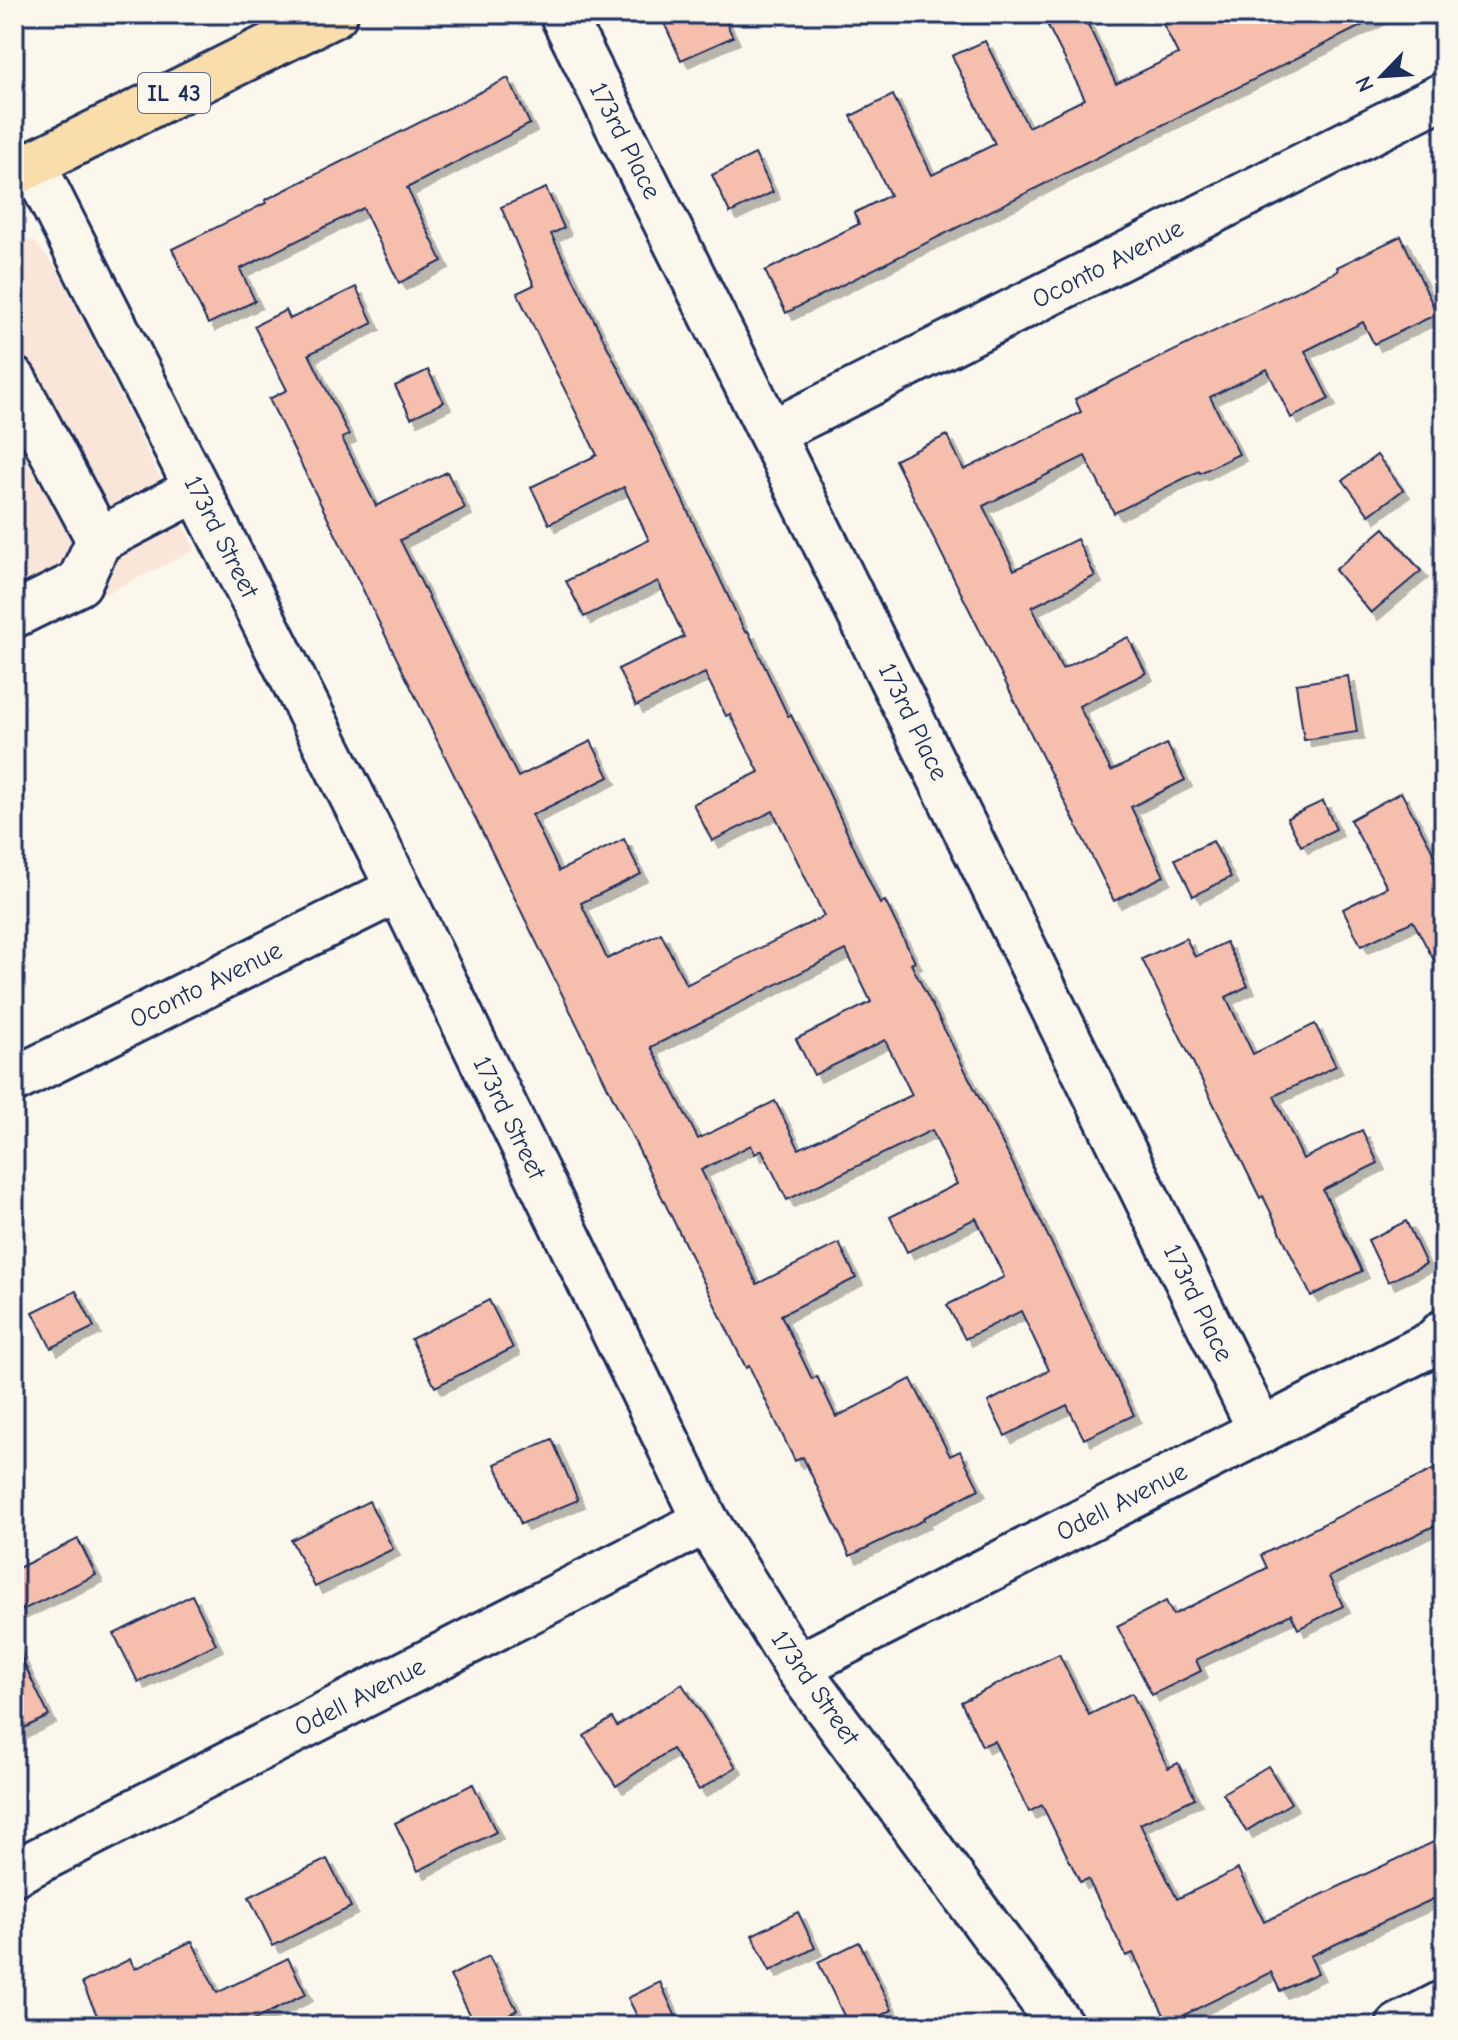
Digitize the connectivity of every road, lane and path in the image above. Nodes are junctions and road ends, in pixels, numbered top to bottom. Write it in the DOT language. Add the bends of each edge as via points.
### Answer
graph roads {
  1 [pos="335,14"];
  2 [pos="562,14"];
  3 [pos="1444,95"];
  4 [pos="24,168"];
  5 [pos="14,380"];
  6 [pos="771,433"];
  7 [pos="197,489"];
  8 [pos="99,540"];
  9 [pos="14,615"];
  10 [pos="399,889"];
  11 [pos="14,1080"];
  12 [pos="1444,1332"];
  13 [pos="1261,1431"];
  14 [pos="706,1521"];
  15 [pos="797,1667"];
  16 [pos="14,1873"];
  17 [pos="1444,2003"];
  18 [pos="1061,2026"];
  19 [pos="1399,2026"];
  1 -- 4 [label="main road, IL 43"];
  2 -- 6 [label="street, 173rd Place"];
  3 -- 6 [label="street, Oconto Avenue"];
  4 -- 7 [label="street, 173rd Street"];
  5 -- 8 [label="street"];
  6 -- 13 [label="street, 173rd Place"];
  7 -- 8 [label="street"];
  7 -- 10 [label="street, 173rd Street"];
  8 -- 9 [label="street" via="79,583"];
  10 -- 11 [label="street, Oconto Avenue"];
  10 -- 14 [label="street, 173rd Street"];
  12 -- 13 [label="street, Odell Avenue" via="1433,1343"];
  13 -- 15 [label="street, Odell Avenue"];
  14 -- 15 [label="street, 173rd Street"];
  14 -- 16 [label="street, Odell Avenue"];
  15 -- 18 [label="street, 173rd Street"];
  17 -- 19 [label="street"];
}
